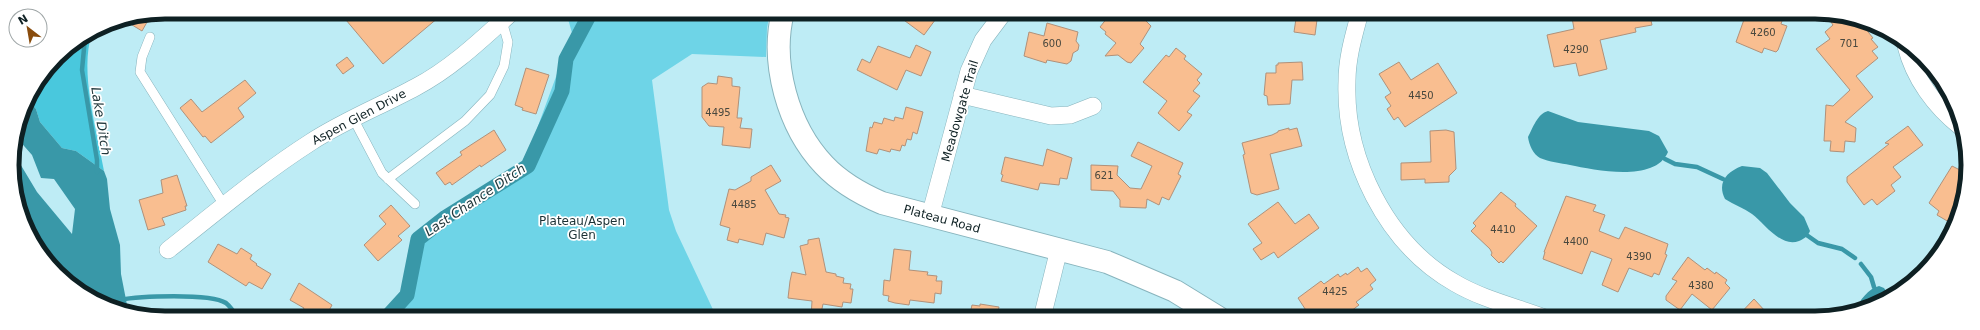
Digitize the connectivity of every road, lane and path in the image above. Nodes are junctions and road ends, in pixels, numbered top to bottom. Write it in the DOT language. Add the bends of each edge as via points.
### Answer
graph roads {
  1 [pos="505,19"];
  2 [pos="507,19"];
  3 [pos="782,19"];
  4 [pos="999,19"];
  5 [pos="1358,19"];
  6 [pos="150,37"];
  7 [pos="1908,53"];
  8 [pos="962,95"];
  9 [pos="1093,106"];
  10 [pos="353,118"];
  11 [pos="1954,121"];
  12 [pos="388,179"];
  13 [pos="415,204"];
  14 [pos="224,205"];
  15 [pos="930,216"];
  16 [pos="1059,249"];
  17 [pos="168,250"];
  18 [pos="1044,311"];
  19 [pos="1207,311"];
  20 [pos="1527,311"];
  1 -- 10 [label="street, Aspen Glen Drive" via="444,70 417,87"];
  2 -- 12 [label="lane" via="508,42 504,66 490,95 465,121"];
  3 -- 15 [label="street, Plateau Road" via="778,42 782,82 795,119 813,152 832,173 867,196 882,203"];
  4 -- 8 [label="street, Meadowgate Trail" via="974,57"];
  5 -- 20 [label="street" via="1349,59 1348,116 1360,164 1384,213 1412,249 1455,283"];
  6 -- 14 [label="lane" via="142,57 140,72"];
  7 -- 11 [label="street" via="1923,85"];
  8 -- 9 [label="street" via="1051,116 1070,115"];
  8 -- 15 [label="street, Meadowgate Trail"];
  10 -- 12 [label="lane" via="382,173"];
  10 -- 14 [label="street, Aspen Glen Drive" via="289,156"];
  12 -- 13 [label="lane"];
  14 -- 17 [label="street, Aspen Glen Drive"];
  15 -- 16 [label="street, Plateau Road"];
  16 -- 18 [label="street"];
  16 -- 19 [label="street, Plateau Road" via="1108,262 1138,274"];
}
